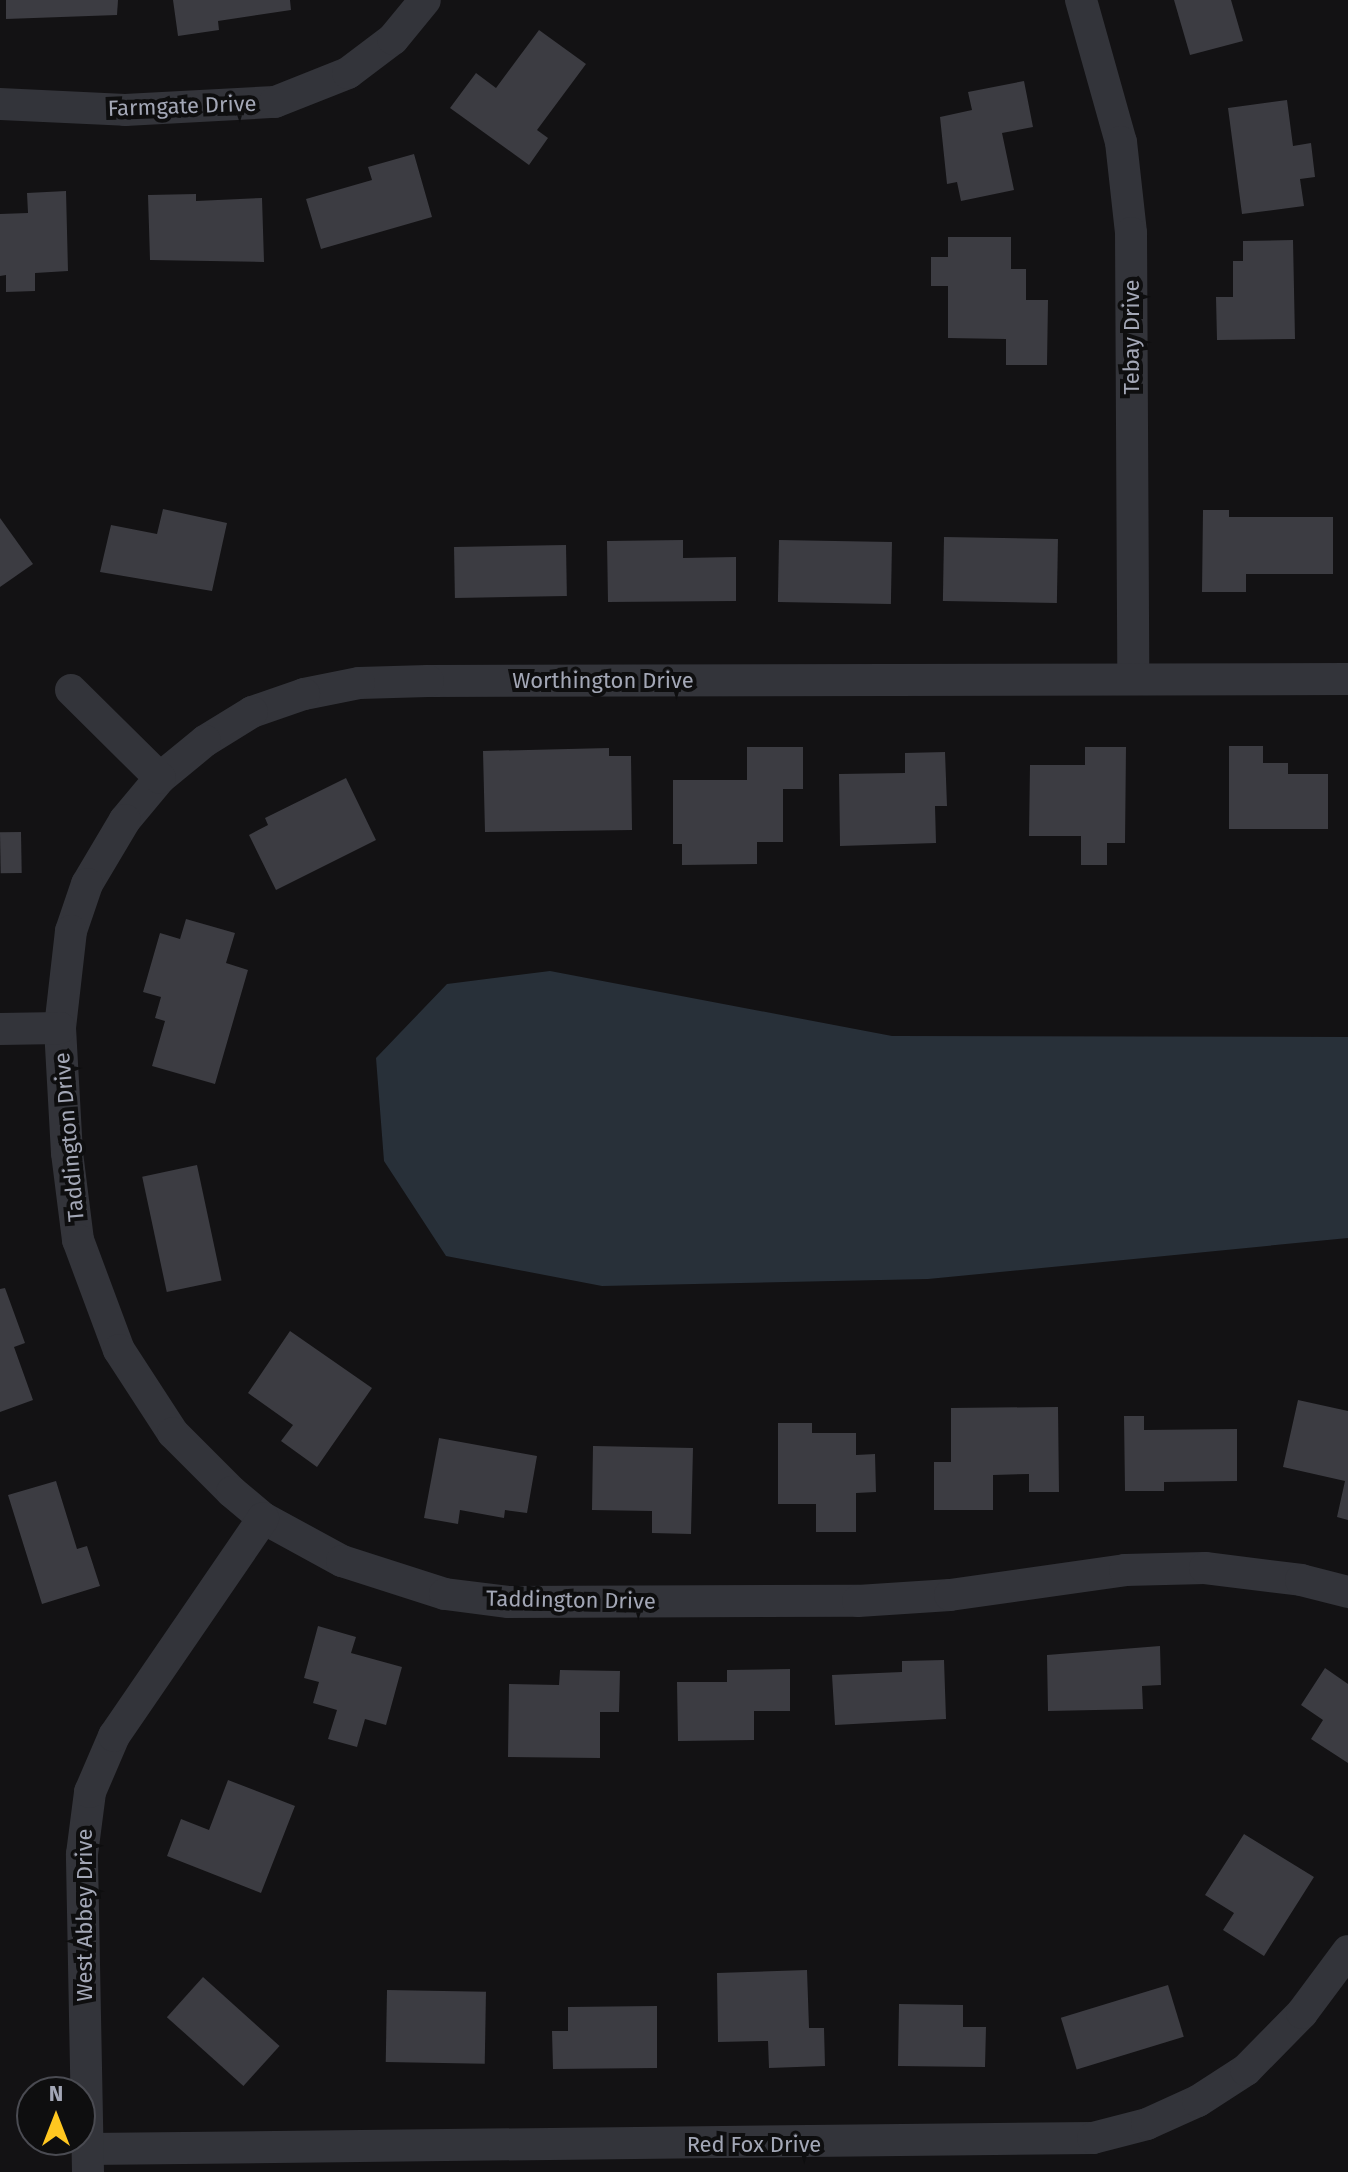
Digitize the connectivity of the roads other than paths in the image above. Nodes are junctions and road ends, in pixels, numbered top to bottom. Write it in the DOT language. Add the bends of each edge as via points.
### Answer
graph roads {
  1 [pos="425,0"];
  2 [pos="1081,0"];
  3 [pos="0,104"];
  4 [pos="1133,679"];
  5 [pos="1348,679"];
  6 [pos="71,690"];
  7 [pos="160,778"];
  8 [pos="60,1028"];
  9 [pos="0,1029"];
  10 [pos="263,1518"];
  11 [pos="1348,1592"];
  12 [pos="1348,1951"];
  13 [pos="88,2161"];
  1 -- 3 [label="street, Farmgate Drive" via="393,39 348,73 275,102 125,110"];
  2 -- 4 [label="street, Tebay Drive" via="1121,142 1131,233"];
  4 -- 5 [label="street, Worthington Drive"];
  4 -- 7 [label="street, Worthington Drive" via="359,683 252,712"];
  6 -- 7 [label="street"];
  7 -- 8 [label="street, Worthington Drive" via="125,820 87,884 61,979"];
  8 -- 9 [label="street"];
  8 -- 10 [label="street, Taddington Drive" via="69,1168 78,1240 92,1288 119,1350 173,1433"];
  10 -- 11 [label="street, Taddington Drive" via="342,1561 400,1583 508,1602 858,1601 950,1595 1125,1570 1205,1568 1287,1577"];
  10 -- 13 [label="street, West Abbey Drive" via="114,1736 90,1792 82,1854"];
  12 -- 13 [label="street, Red Fox Drive" via="1302,2013 1246,2070 1186,2107 1093,2138"];
}
